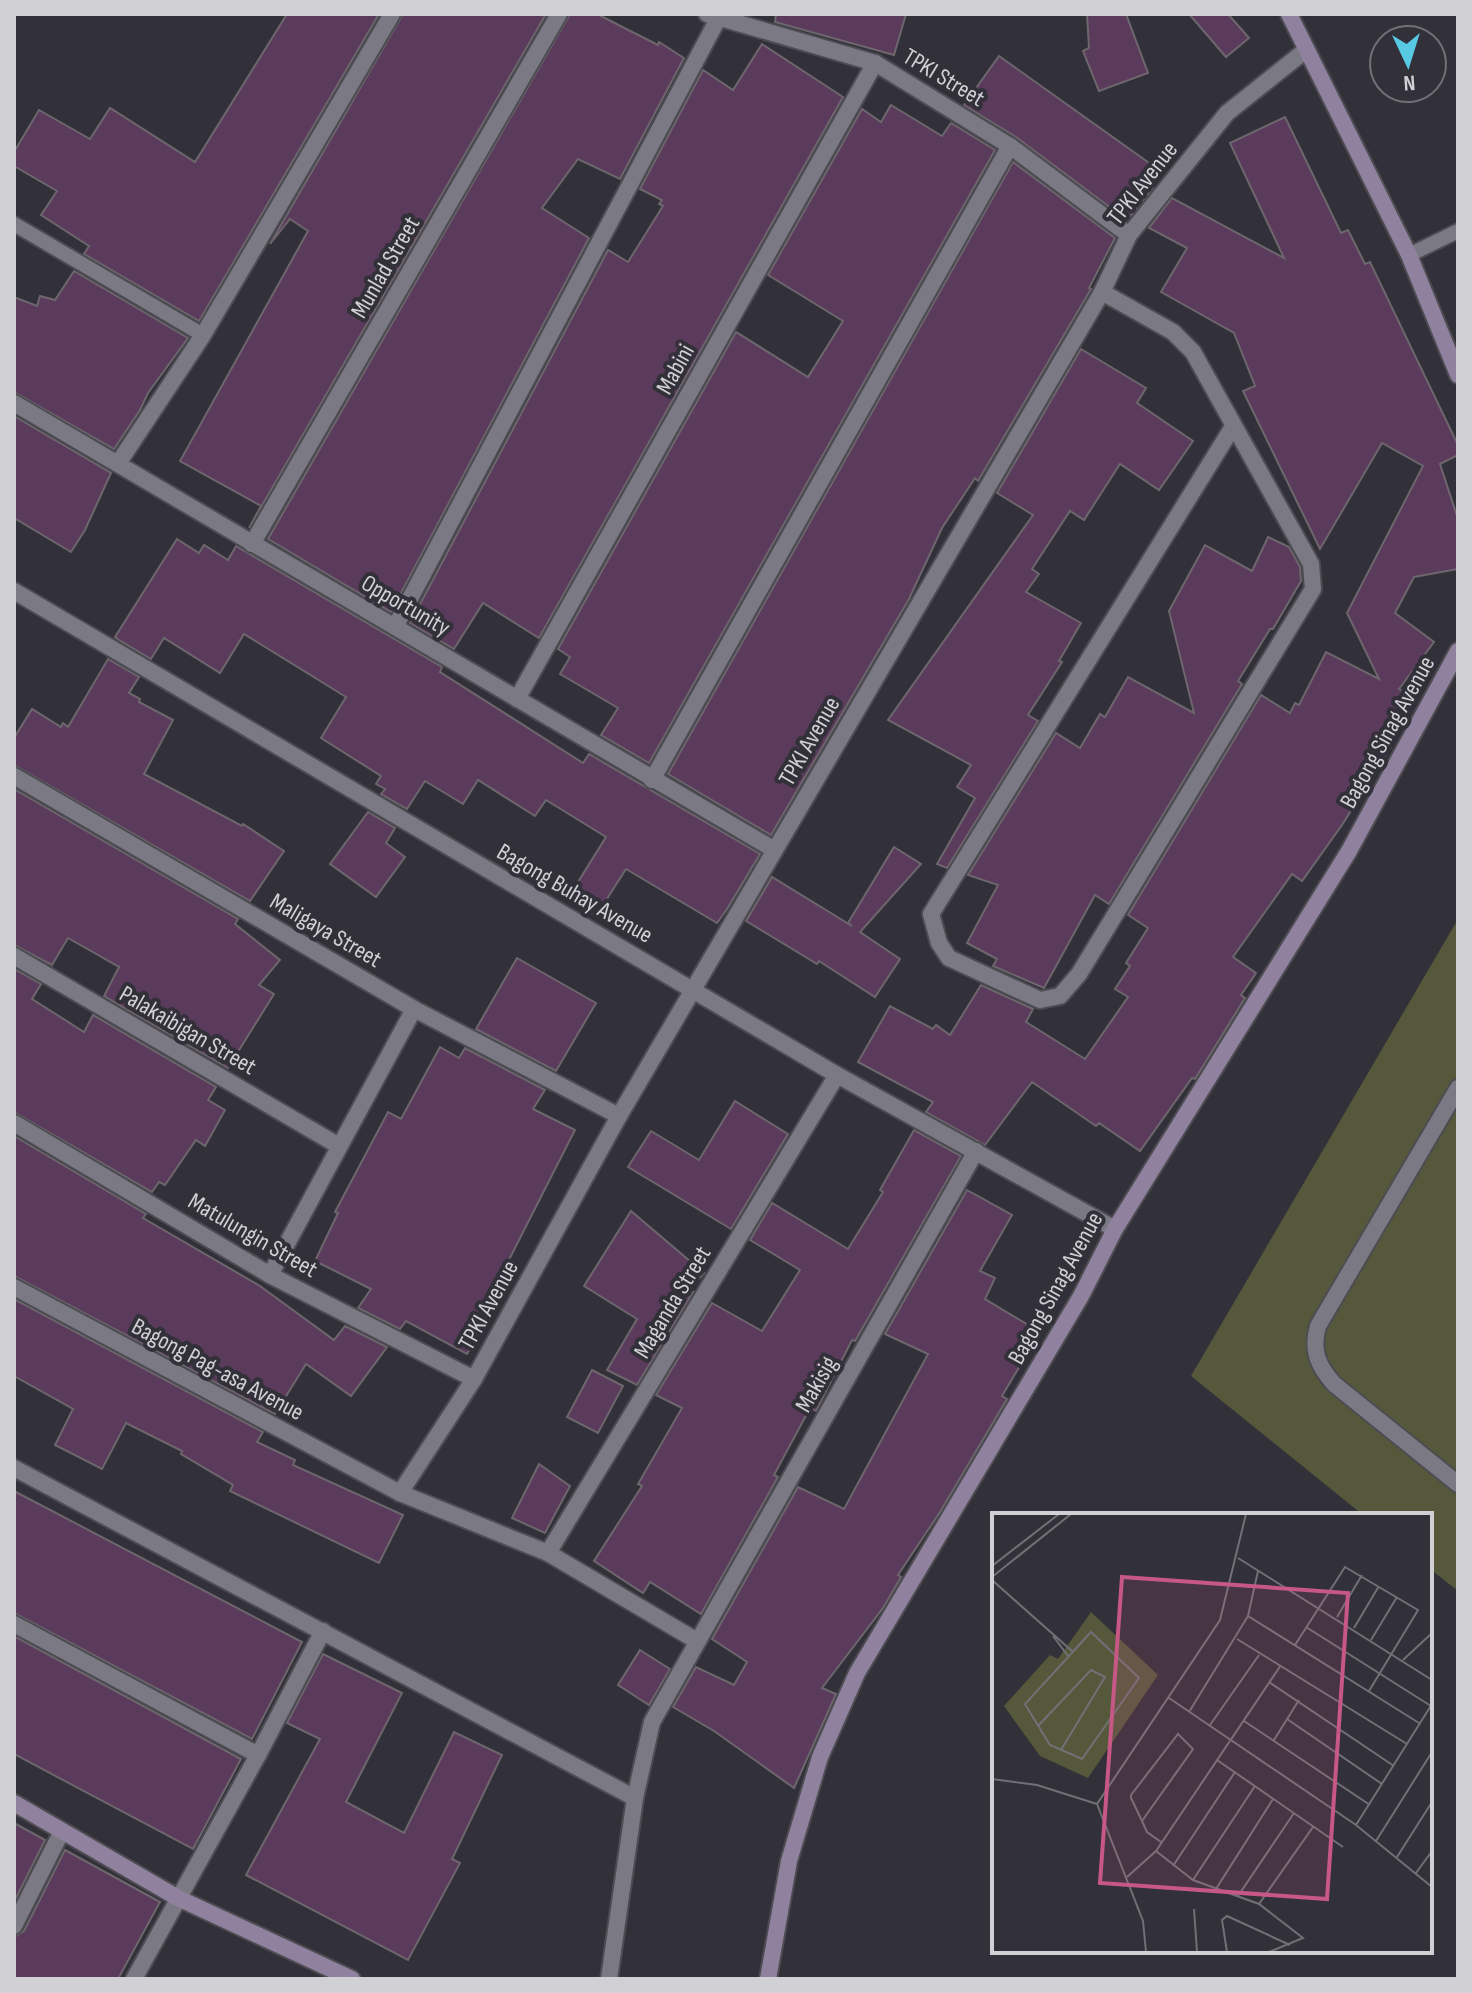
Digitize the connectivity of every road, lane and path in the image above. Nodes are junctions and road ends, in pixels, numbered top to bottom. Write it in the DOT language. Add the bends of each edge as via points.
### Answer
graph roads {
  1 [pos="392,14"];
  2 [pos="559,14"];
  3 [pos="1289,14"];
  4 [pos="713,16"];
  5 [pos="1306,50"];
  6 [pos="875,63"];
  7 [pos="1010,146"];
  8 [pos="14,224"];
  9 [pos="1458,231"];
  10 [pos="1129,235"];
  11 [pos="1409,255"];
  12 [pos="1102,292"];
  13 [pos="203,335"];
  14 [pos="1458,375"];
  15 [pos="14,403"];
  16 [pos="1234,425"];
  17 [pos="119,462"];
  18 [pos="252,544"];
  19 [pos="14,591"];
  20 [pos="396,625"];
  21 [pos="1458,651"];
  22 [pos="517,699"];
  23 [pos="14,776"];
  24 [pos="652,780"];
  25 [pos="773,849"];
  26 [pos="14,956"];
  27 [pos="693,990"];
  28 [pos="414,1009"];
  29 [pos="837,1075"];
  30 [pos="1458,1088"];
  31 [pos="619,1116"];
  32 [pos="14,1123"];
  33 [pos="339,1146"];
  34 [pos="976,1151"];
  35 [pos="1115,1229"];
  36 [pos="270,1275"];
  37 [pos="14,1287"];
  38 [pos="474,1379"];
  39 [pos="14,1468"];
  40 [pos="1458,1484"];
  41 [pos="400,1493"];
  42 [pos="548,1553"];
  43 [pos="14,1624"];
  44 [pos="323,1631"];
  45 [pos="697,1641"];
  46 [pos="258,1755"];
  47 [pos="635,1798"];
  48 [pos="14,1803"];
  49 [pos="62,1831"];
  50 [pos="178,1898"];
  51 [pos="14,1926"];
  52 [pos="134,1979"];
  53 [pos="352,1979"];
  54 [pos="609,1979"];
  55 [pos="768,1979"];
  1 -- 13 [label="street"];
  2 -- 18 [label="street, Munlad Street"];
  3 -- 5 [label="street"];
  4 -- 6 [label="street, TPKI Street"];
  4 -- 20 [label="street"];
  5 -- 10 [label="street, TPKI Avenue" via="1227,113"];
  5 -- 11 [label="street"];
  6 -- 7 [label="street, TPKI Street"];
  6 -- 22 [label="street, Mabini"];
  7 -- 10 [label="street, TPKI Street"];
  7 -- 24 [label="street"];
  8 -- 13 [label="lane"];
  9 -- 11 [label="lane"];
  10 -- 12 [label="street, TPKI Avenue"];
  11 -- 14 [label="street"];
  12 -- 16 [label="street" via="1173,332 1193,352"];
  12 -- 25 [label="street, TPKI Avenue"];
  13 -- 17 [label="street"];
  15 -- 17 [label="street, Opportunity"];
  16 -- 16 [label="street" via="1311,564 1313,589 1079,974 1060,996 1040,1000 949,958 931,914"];
  17 -- 18 [label="street, Opportunity"];
  18 -- 20 [label="street, Opportunity"];
  19 -- 27 [label="street, Bagong Buhay Avenue"];
  20 -- 22 [label="street, Opportunity"];
  21 -- 35 [label="street, Bagong Sinag Avenue" via="1349,851"];
  22 -- 24 [label="street, Opportunity"];
  23 -- 28 [label="street, Maligaya Street"];
  24 -- 25 [label="street, Opportunity"];
  25 -- 27 [label="street, TPKI Avenue"];
  26 -- 33 [label="street, Palakaibigan Street"];
  27 -- 29 [label="street, Bagong Buhay Avenue"];
  27 -- 31 [label="street, TPKI Avenue"];
  28 -- 31 [label="street, Maligaya Street"];
  28 -- 33 [label="street"];
  29 -- 34 [label="street, Bagong Buhay Avenue"];
  29 -- 42 [label="street, Maganda Street"];
  30 -- 40 [label="street" via="1318,1326 1314,1346 1319,1366 1334,1384"];
  31 -- 38 [label="street, TPKI Avenue"];
  32 -- 36 [label="street, Matulungin Street"];
  33 -- 36 [label="street"];
  34 -- 35 [label="street, Bagong Buhay Avenue"];
  34 -- 45 [label="street, Makisig"];
  35 -- 55 [label="street, Bagong Sinag Avenue" via="1081,1296 857,1673 820,1757 789,1861"];
  36 -- 38 [label="street, Matulungin Street"];
  37 -- 41 [label="street, Bagong Pag-asa Avenue"];
  38 -- 41 [label="street, TPKI Avenue"];
  39 -- 44 [label="street"];
  41 -- 42 [label="street, Bagong Pag-asa Avenue"];
  42 -- 45 [label="street, Bagong Pag-asa Avenue"];
  43 -- 46 [label="street"];
  44 -- 46 [label="street"];
  44 -- 47 [label="street"];
  45 -- 47 [label="street, Makisig" via="652,1722"];
  46 -- 50 [label="street"];
  47 -- 54 [label="street, Makisig"];
  48 -- 49 [label="street"];
  49 -- 50 [label="street"];
  49 -- 51 [label="street"];
  50 -- 52 [label="street"];
  50 -- 53 [label="street"];
}
